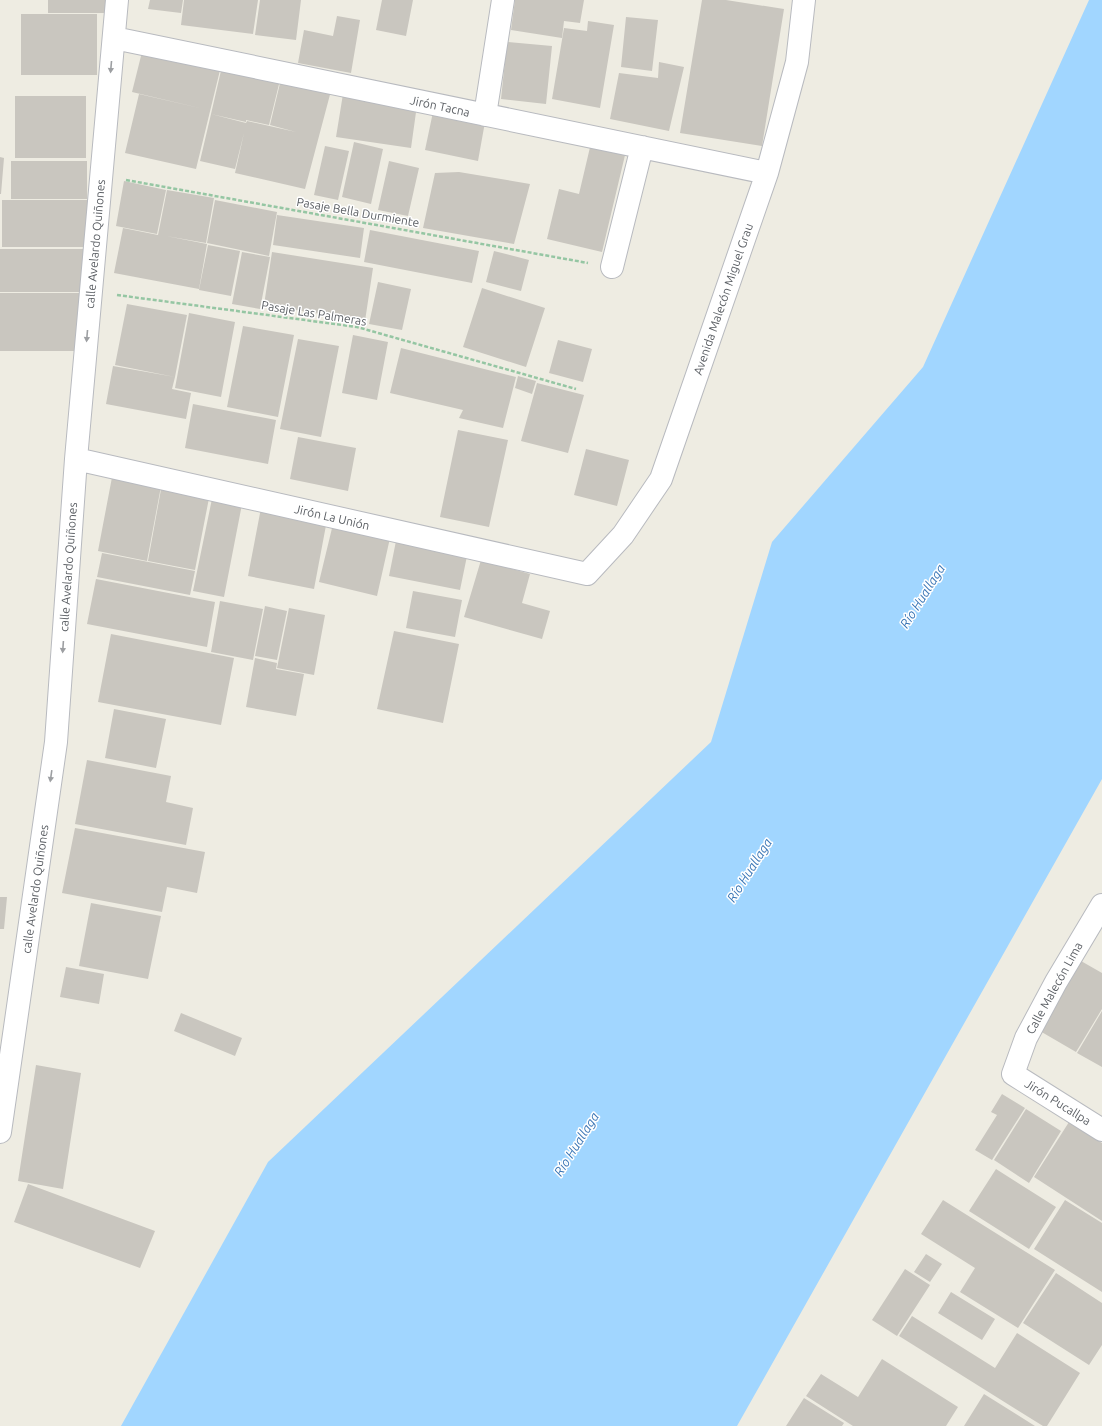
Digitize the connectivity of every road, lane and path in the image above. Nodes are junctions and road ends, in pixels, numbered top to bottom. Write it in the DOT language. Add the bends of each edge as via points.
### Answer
graph roads {
  1 [pos="118,0"];
  2 [pos="503,0"];
  3 [pos="804,0"];
  4 [pos="114,38"];
  5 [pos="485,115"];
  6 [pos="642,147"];
  7 [pos="767,173"];
  8 [pos="102,175"];
  9 [pos="612,267"];
  10 [pos="91,291"];
  11 [pos="576,389"];
  12 [pos="76,459"];
  13 [pos="588,574"];
  14 [pos="1102,905"];
  15 [pos="1013,1074"];
  16 [pos="1102,1130"];
  17 [pos="0,1132"];
  1 -- 4 [label="street, calle Avelardo Quiñones"];
  2 -- 5 [label="street"];
  3 -- 7 [label="street, Avenida Malecón Miguel Grau" via="797,62"];
  4 -- 5 [label="street, Jirón Tacna"];
  4 -- 8 [label="street, calle Avelardo Quiñones, one-way"];
  5 -- 6 [label="street, Jirón Tacna"];
  6 -- 7 [label="street, Jirón Tacna"];
  6 -- 9 [label="street"];
  7 -- 13 [label="street, Avenida Malecón Miguel Grau" via="661,479 623,535"];
  8 -- 9 [label="path, Pasaje Bella Durmiente"];
  8 -- 10 [label="street, calle Avelardo Quiñones"];
  10 -- 11 [label="path, Pasaje Las Palmeras" via="357,327"];
  10 -- 12 [label="street, calle Avelardo Quiñones, one-way"];
  12 -- 13 [label="street, Jirón La Unión"];
  12 -- 17 [label="street, calle Avelardo Quiñones, one-way" via="56,742"];
  14 -- 15 [label="street, Calle Malecón Lima" via="1026,1038"];
  15 -- 16 [label="street, Jirón Pucallpa"];
}
